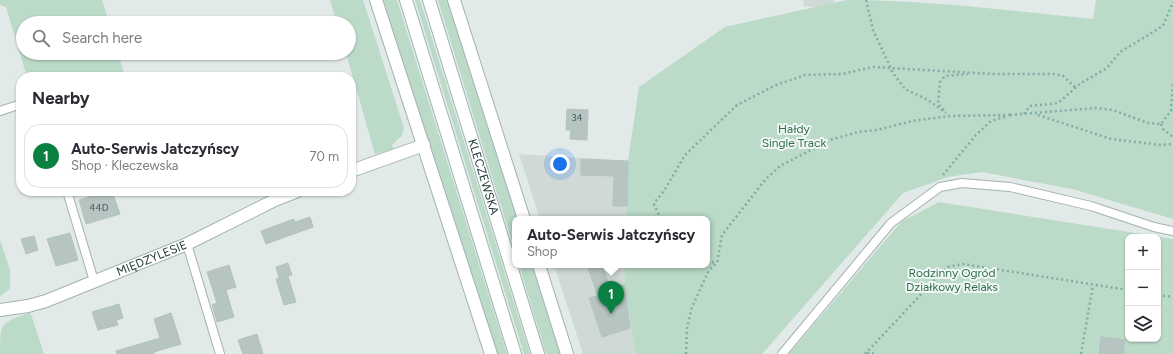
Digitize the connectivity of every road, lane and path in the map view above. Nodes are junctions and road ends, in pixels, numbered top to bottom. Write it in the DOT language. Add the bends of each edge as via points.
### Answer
graph roads {
  1 [pos="376,0"];
  2 [pos="406,0"];
  3 [pos="429,0"];
  4 [pos="454,0"];
  5 [pos="866,0"];
  6 [pos="1173,2"];
  7 [pos="892,68"];
  8 [pos="973,73"];
  9 [pos="1173,82"];
  10 [pos="1076,88"];
  11 [pos="16,106"];
  12 [pos="0,111"];
  13 [pos="946,113"];
  14 [pos="1035,114"];
  15 [pos="1010,115"];
  16 [pos="1023,115"];
  17 [pos="950,116"];
  18 [pos="1160,124"];
  19 [pos="1173,137"];
  20 [pos="1173,144"];
  21 [pos="424,145"];
  22 [pos="356,169"];
  23 [pos="940,180"];
  24 [pos="68,196"];
  25 [pos="286,196"];
  26 [pos="523,216"];
  27 [pos="660,216"];
  28 [pos="1173,231"];
  29 [pos="187,244"];
  30 [pos="710,262"];
  31 [pos="716,263"];
  32 [pos="539,268"];
  33 [pos="94,281"];
  34 [pos="1093,285"];
  35 [pos="1125,290"];
  36 [pos="1161,295"];
  37 [pos="1173,297"];
  38 [pos="0,310"];
  39 [pos="866,353"];
  40 [pos="220,354"];
  41 [pos="491,354"];
  42 [pos="515,354"];
  43 [pos="538,354"];
  44 [pos="567,354"];
  45 [pos="686,354"];
  46 [pos="782,354"];
  47 [pos="876,354"];
  48 [pos="1081,354"];
  1 -- 21 [label="street"];
  2 -- 42 [label="street, KLECZEWSKA"];
  3 -- 43 [label="street, KLECZEWSKA"];
  4 -- 26 [label="street"];
  5 -- 7 [label="path" via="873,30"];
  6 -- 10 [label="path" via="1163,26 1120,52 1107,68"];
  7 -- 8 [label="path"];
  7 -- 13 [label="path" via="905,89 928,100"];
  7 -- 27 [label="path" via="873,67 842,74 805,75 776,84 737,105 685,155 655,202"];
  8 -- 10 [label="path" via="1060,74"];
  8 -- 13 [label="path" via="945,76 940,82 938,104"];
  9 -- 18 [label="path" via="1171,111"];
  10 -- 16 [label="path" via="1058,103 1030,106"];
  11 -- 12 [label="lane"];
  13 -- 17 [label="path"];
  14 -- 16 [label="path"];
  14 -- 18 [label="path" via="1096,108 1113,110 1148,123"];
  14 -- 20 [label="path" via="1111,139"];
  15 -- 16 [label="path"];
  15 -- 17 [label="path"];
  15 -- 23 [label="path" via="991,121 976,135"];
  17 -- 31 [label="path" via="912,121 830,140 780,166 765,180 722,235"];
  18 -- 19 [label="path"];
  21 -- 22 [label="street"];
  21 -- 41 [label="street"];
  24 -- 33 [label="lane"];
  25 -- 29 [label="street, MIĘDZYLESIE"];
  28 -- 46 [label="lane" via="1090,206 1010,187 962,183 940,186 891,223"];
  29 -- 33 [label="street, MIĘDZYLESIE"];
  29 -- 40 [label="lane"];
  30 -- 31 [label="path"];
  31 -- 45 [label="path" via="709,270 692,307 687,328"];
  32 -- 44 [label="street"];
  33 -- 38 [label="street, MIĘDZYLESIE" via="28,306"];
  34 -- 35 [label="path"];
  34 -- 39 [label="path" via="963,264 955,265 942,272"];
  34 -- 48 [label="path"];
  36 -- 37 [label="path"];
  39 -- 47 [label="path"];
}
